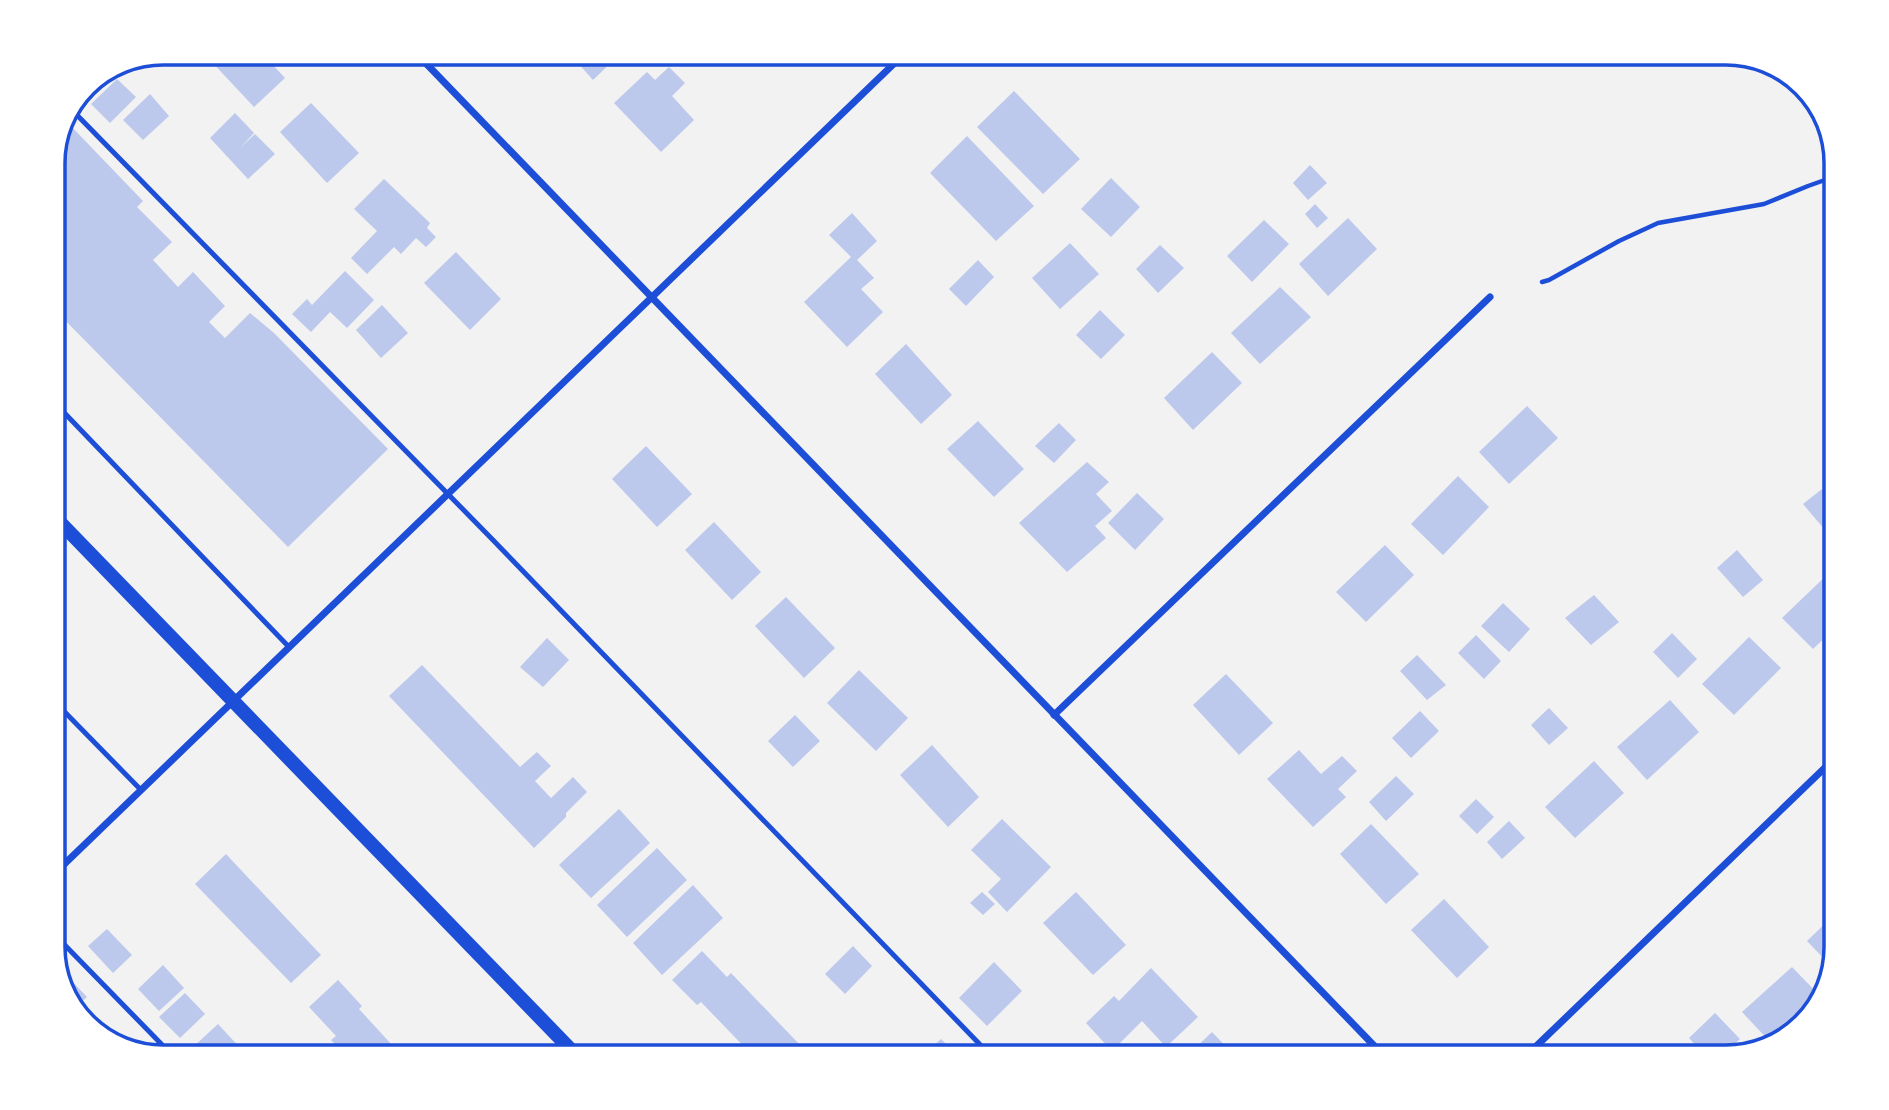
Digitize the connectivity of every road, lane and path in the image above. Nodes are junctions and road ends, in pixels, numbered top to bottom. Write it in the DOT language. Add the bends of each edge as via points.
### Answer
graph roads {
  1 [pos="428,65"];
  2 [pos="893,65"];
  3 [pos="77,115"];
  4 [pos="1824,181"];
  5 [pos="1542,282"];
  6 [pos="1490,297"];
  7 [pos="652,298"];
  8 [pos="65,414"];
  9 [pos="448,495"];
  10 [pos="65,527"];
  11 [pos="289,648"];
  12 [pos="233,701"];
  13 [pos="65,712"];
  14 [pos="1054,715"];
  15 [pos="1824,769"];
  16 [pos="141,790"];
  17 [pos="65,864"];
  18 [pos="65,945"];
  19 [pos="161,1045"];
  20 [pos="565,1045"];
  21 [pos="979,1045"];
  22 [pos="1372,1045"];
  23 [pos="1538,1045"];
  1 -- 7 [label="street"];
  2 -- 7 [label="street"];
  3 -- 9 [label="lane"];
  4 -- 5 [label="path" via="1764,204 1658,223"];
  6 -- 14 [label="street"];
  7 -- 9 [label="street"];
  7 -- 14 [label="street"];
  8 -- 11 [label="lane"];
  9 -- 11 [label="street"];
  9 -- 21 [label="lane"];
  10 -- 12 [label="main road"];
  11 -- 12 [label="street"];
  12 -- 16 [label="street"];
  12 -- 20 [label="main road"];
  13 -- 16 [label="lane"];
  14 -- 22 [label="street"];
  15 -- 23 [label="street"];
  16 -- 17 [label="street"];
  18 -- 19 [label="lane"];
}
